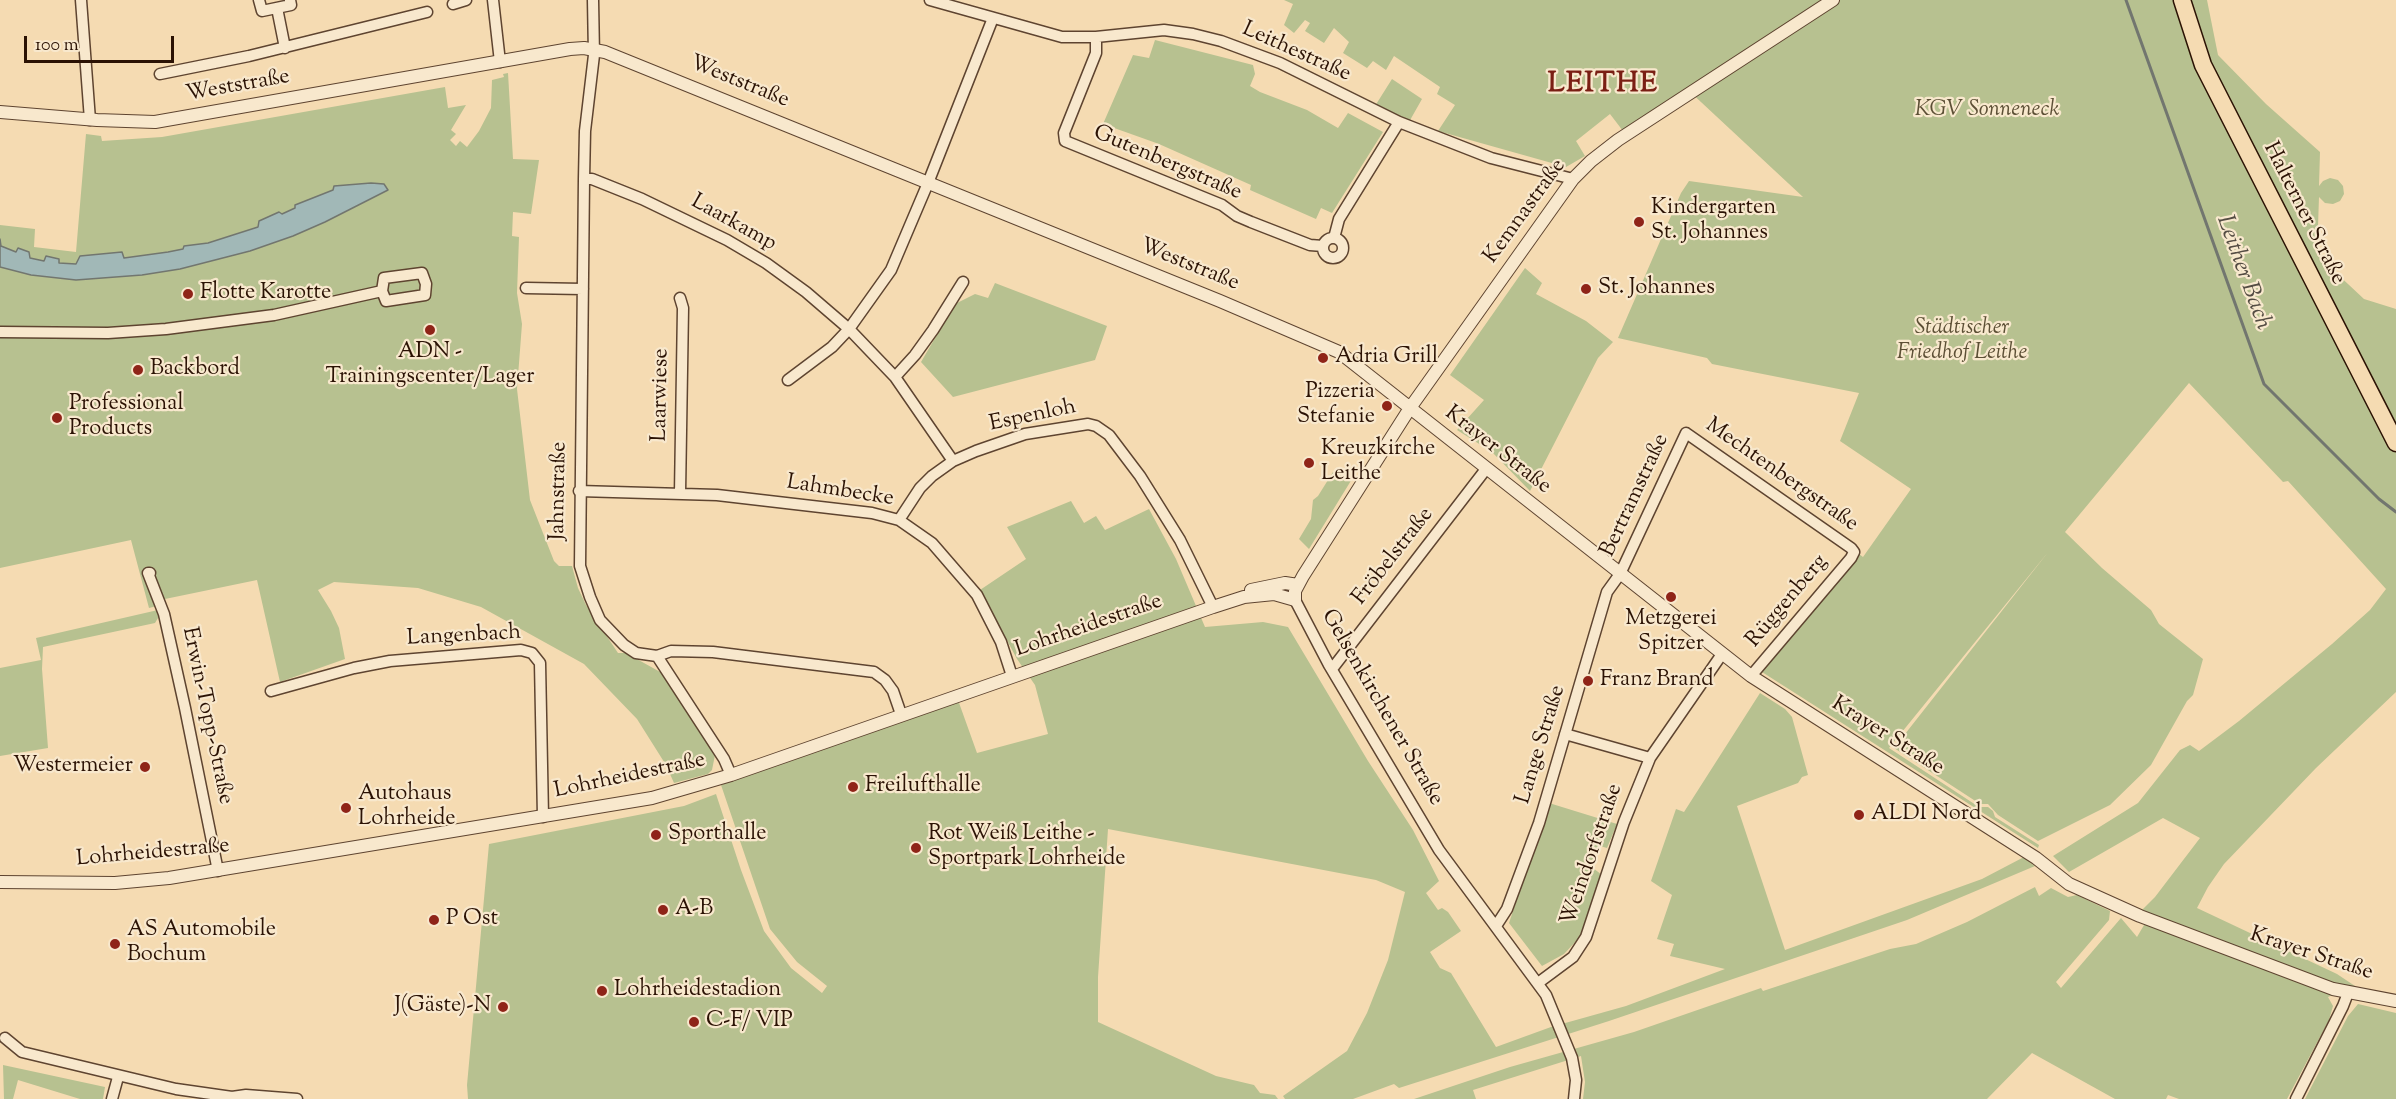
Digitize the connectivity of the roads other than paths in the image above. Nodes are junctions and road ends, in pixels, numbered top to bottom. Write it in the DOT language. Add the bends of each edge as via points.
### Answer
graph roads {
  1 [pos="81,0"];
  2 [pos="260,0"];
  3 [pos="290,0"];
  4 [pos="466,0"];
  5 [pos="493,0"];
  6 [pos="593,0"];
  7 [pos="930,0"];
  8 [pos="1833,0"];
  9 [pos="2182,0"];
  10 [pos="453,4"];
  11 [pos="277,8"];
  12 [pos="427,12"];
  13 [pos="993,18"];
  14 [pos="1096,37"];
  15 [pos="285,48"];
  16 [pos="594,49"];
  17 [pos="500,62"];
  18 [pos="160,74"];
  19 [pos="0,112"];
  20 [pos="90,120"];
  21 [pos="1399,122"];
  22 [pos="584,179"];
  23 [pos="1573,179"];
  24 [pos="928,183"];
  25 [pos="1334,238"];
  26 [pos="1323,246"];
  27 [pos="963,282"];
  28 [pos="526,288"];
  29 [pos="583,288"];
  30 [pos="382,291"];
  31 [pos="680,298"];
  32 [pos="849,329"];
  33 [pos="0,332"];
  34 [pos="895,377"];
  35 [pos="788,380"];
  36 [pos="1410,408"];
  37 [pos="1686,433"];
  38 [pos="2396,443"];
  39 [pos="953,461"];
  40 [pos="1486,469"];
  41 [pos="579,491"];
  42 [pos="680,493"];
  43 [pos="899,520"];
  44 [pos="1854,552"];
  45 [pos="150,573"];
  46 [pos="1620,574"];
  47 [pos="1298,585"];
  48 [pos="1244,597"];
  49 [pos="1295,600"];
  50 [pos="1213,607"];
  51 [pos="1722,654"];
  52 [pos="657,656"];
  53 [pos="1332,669"];
  54 [pos="1012,675"];
  55 [pos="1751,676"];
  56 [pos="271,691"];
  57 [pos="902,714"];
  58 [pos="1565,734"];
  59 [pos="1650,758"];
  60 [pos="731,775"];
  61 [pos="543,817"];
  62 [pos="218,871"];
  63 [pos="0,882"];
  64 [pos="1496,926"];
  65 [pos="1538,983"];
  66 [pos="2348,993"];
  67 [pos="2396,1000"];
  68 [pos="5,1038"];
  69 [pos="118,1077"];
  70 [pos="232,1098"];
  71 [pos="112,1099"];
  72 [pos="297,1099"];
  73 [pos="1574,1099"];
  74 [pos="2296,1099"];
  1 -- 20 [label="street"];
  2 -- 11 [label="street" via="262,11"];
  3 -- 11 [label="street" via="291,5"];
  4 -- 10 [label="street"];
  5 -- 17 [label="street"];
  6 -- 16 [label="street, Jahnstraße"];
  7 -- 13 [label="street, Leithestraße"];
  8 -- 23 [label="street, Kemnastraße" via="1618,140"];
  9 -- 38 [label="main road, Halterner Straße" via="2203,65"];
  11 -- 15 [label="street"];
  12 -- 15 [label="street"];
  13 -- 14 [label="street, Leithestraße" via="1062,37"];
  13 -- 24 [label="street"];
  14 -- 21 [label="street, Leithestraße" via="1170,30 1221,41 1280,63"];
  14 -- 26 [label="street, Gutenbergstraße" via="1096,53 1064,133 1065,141 1222,204 1251,222 1310,245"];
  15 -- 18 [label="street"];
  16 -- 17 [label="street, Weststraße"];
  16 -- 22 [label="street, Jahnstraße"];
  16 -- 24 [label="street, Weststraße"];
  17 -- 20 [label="street, Weststraße" via="181,118 141,122"];
  19 -- 20 [label="street, Weststraße"];
  21 -- 23 [label="street, Leithestraße" via="1491,158"];
  21 -- 25 [label="street, Gutenbergstraße" via="1339,219"];
  22 -- 29 [label="street, Jahnstraße"];
  22 -- 32 [label="street, Laarkamp" via="642,199 728,240 806,292"];
  23 -- 36 [label="street, Kemnastraße"];
  24 -- 32 [label="street" via="891,270"];
  24 -- 36 [label="street, Weststraße" via="1339,352"];
  25 -- 26 [label="street"];
  25 -- 26 [label="street, Gutenbergstraße" via="1342,242 1340,255 1329,257"];
  27 -- 34 [label="street" via="933,330"];
  28 -- 29 [label="street"];
  29 -- 41 [label="street, Jahnstraße"];
  30 -- 33 [label="street" via="274,315 166,329"];
  31 -- 42 [label="street, Laarwiese"];
  32 -- 34 [label="street, Laarkamp"];
  32 -- 35 [label="street" via="823,356"];
  34 -- 39 [label="street, Laarkamp"];
  36 -- 40 [label="street, Krayer Straße"];
  36 -- 47 [label="street, Gelsenkirchener Straße"];
  37 -- 44 [label="street, Mechtenbergstraße"];
  37 -- 46 [label="street, Bertramstraße"];
  39 -- 43 [label="street, Espenloh" via="920,488"];
  39 -- 50 [label="street, Espenloh" via="1025,434 1080,424 1096,426 1109,435 1140,476 1180,540"];
  40 -- 46 [label="street, Krayer Straße"];
  40 -- 53 [label="street, Fröbelstraße"];
  41 -- 42 [label="street, Lahmbecke"];
  41 -- 52 [label="street, Jahnstraße" via="580,566 600,620 636,653"];
  42 -- 43 [label="street, Lahmbecke" via="872,513"];
  43 -- 54 [label="street, Lahmbecke" via="932,543 976,596 1001,642"];
  44 -- 55 [label="street, Rüggenberg"];
  45 -- 62 [label="street, Erwin-Topp-Straße" via="164,614"];
  46 -- 51 [label="street, Krayer Straße"];
  46 -- 58 [label="street, Lange Straße" via="1607,592"];
  47 -- 48 [label="street, Lohrheidestraße" via="1285,583 1251,590"];
  47 -- 49 [label="street, Gelsenkirchener Straße"];
  48 -- 49 [label="street, Lohrheidestraße" via="1274,594"];
  48 -- 50 [label="street, Lohrheidestraße"];
  49 -- 53 [label="street, Gelsenkirchener Straße"];
  50 -- 54 [label="street, Lohrheidestraße"];
  51 -- 55 [label="street, Krayer Straße"];
  51 -- 59 [label="street, Weindorfstraße"];
  52 -- 57 [label="street, Jahnstraße" via="671,651 713,652 874,672 893,691"];
  52 -- 60 [label="street"];
  53 -- 64 [label="street, Gelsenkirchener Straße" via="1439,850"];
  54 -- 57 [label="street, Lohrheidestraße"];
  55 -- 66 [label="street, Krayer Straße" via="2036,858 2068,884 2140,916"];
  56 -- 61 [label="street, Langenbach" via="390,661 532,652 540,663"];
  57 -- 60 [label="street, Lohrheidestraße"];
  58 -- 59 [label="street"];
  58 -- 64 [label="street, Lange Straße" via="1529,849 1507,909"];
  59 -- 65 [label="street, Weindorfstraße" via="1586,937 1566,963"];
  60 -- 61 [label="street, Lohrheidestraße" via="652,798"];
  61 -- 62 [label="street, Lohrheidestraße"];
  62 -- 63 [label="street, Lohrheidestraße" via="115,883"];
  64 -- 65 [label="street, Gelsenkirchener Straße"];
  65 -- 73 [label="street, Gelsenkirchener Straße" via="1559,1022 1575,1069"];
  66 -- 67 [label="street, Krayer Straße"];
  66 -- 74 [label="street"];
  68 -- 69 [label="street" via="22,1052"];
  69 -- 70 [label="street"];
  69 -- 71 [label="street"];
  70 -- 72 [label="street" via="246,1095"];
}
